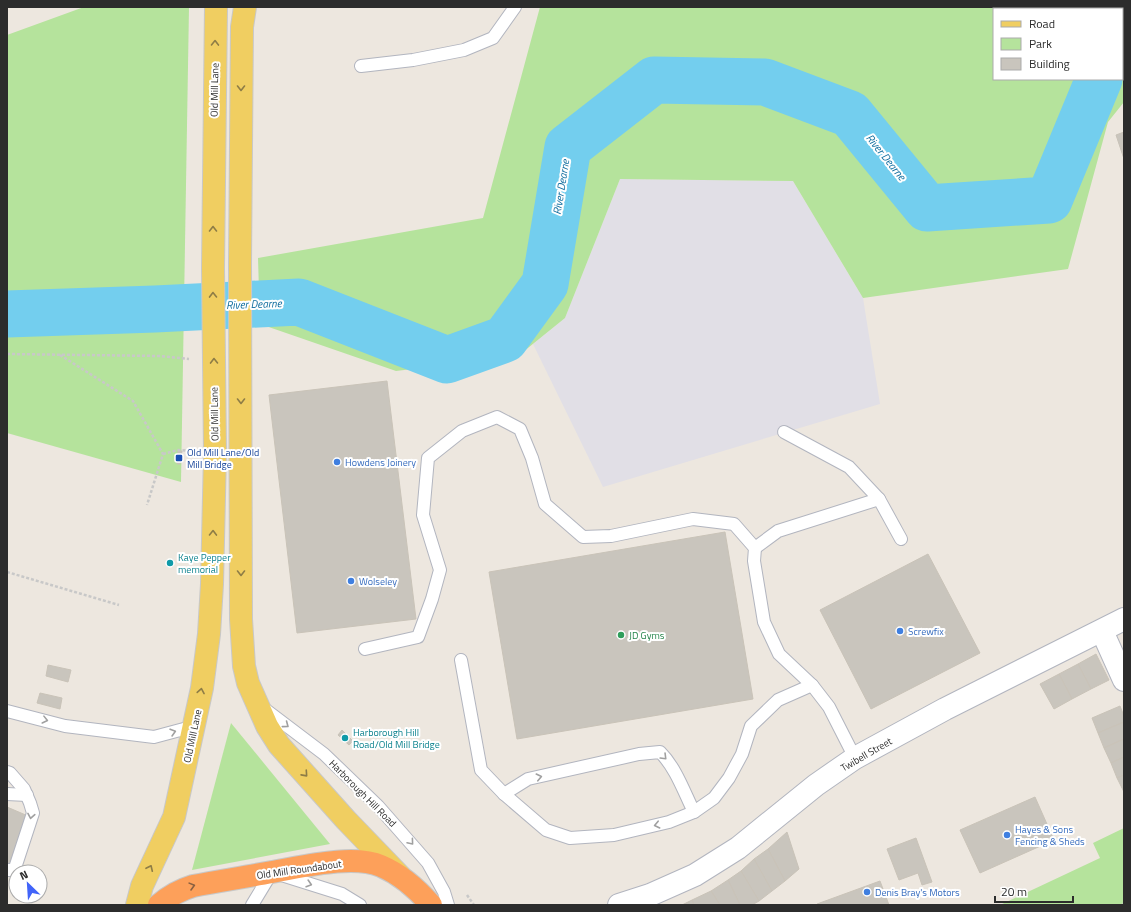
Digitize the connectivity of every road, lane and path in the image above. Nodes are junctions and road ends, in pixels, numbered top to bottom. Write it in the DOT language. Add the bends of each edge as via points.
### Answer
graph roads {
  1 [pos="216,7"];
  2 [pos="245,7"];
  3 [pos="515,7"];
  4 [pos="361,66"];
  5 [pos="7,354"];
  6 [pos="59,355"];
  7 [pos="214,361"];
  8 [pos="784,432"];
  9 [pos="197,452"];
  10 [pos="163,454"];
  11 [pos="879,499"];
  12 [pos="147,505"];
  13 [pos="901,539"];
  14 [pos="755,548"];
  15 [pos="7,572"];
  16 [pos="119,604"];
  17 [pos="1124,619"];
  18 [pos="1102,631"];
  19 [pos="365,649"];
  20 [pos="462,660"];
  21 [pos="1124,680"];
  22 [pos="812,685"];
  23 [pos="251,692"];
  24 [pos="7,711"];
  25 [pos="195,726"];
  26 [pos="855,758"];
  27 [pos="7,772"];
  28 [pos="7,794"];
  29 [pos="504,794"];
  30 [pos="27,795"];
  31 [pos="694,812"];
  32 [pos="7,870"];
  33 [pos="272,872"];
  34 [pos="401,876"];
  35 [pos="137,905"];
  36 [pos="159,905"];
  37 [pos="252,905"];
  38 [pos="360,905"];
  39 [pos="431,905"];
  40 [pos="448,905"];
  41 [pos="620,905"];
  7 -- 1 [label="main road, Old Mill Lane, one-way"];
  2 -- 23 [label="main road, one-way" via="242,27 240,264 241,619 244,666"];
  3 -- 4 [label="lane" via="493,38 464,50 413,60"];
  5 -- 6 [label="path"];
  6 -- 7 [label="path" via="160,356"];
  6 -- 10 [label="path" via="133,401"];
  25 -- 7 [label="main road, Old Mill Lane, one-way" via="209,634 212,584"];
  8 -- 11 [label="lane" via="849,467"];
  9 -- 10 [label="path" via="178,450"];
  10 -- 12 [label="path"];
  11 -- 13 [label="lane"];
  11 -- 14 [label="lane" via="778,531"];
  14 -- 19 [label="lane" via="734,524 693,519 611,536 583,537 545,504 532,458 520,429 497,416 462,431 428,458 423,515 440,570 418,637"];
  14 -- 22 [label="lane" via="754,561 764,622 779,654"];
  15 -- 16 [label="path"];
  17 -- 18 [label="street, Twibell Street"];
  18 -- 21 [label="street"];
  18 -- 26 [label="street, Twibell Street"];
  20 -- 29 [label="lane" via="481,770"];
  22 -- 26 [label="lane" via="829,707"];
  22 -- 31 [label="lane" via="778,700 750,726 742,754 729,778 714,798"];
  23 -- 34 [label="main road, one-way" via="266,726 279,745 346,820"];
  23 -- 40 [label="lane, Harborough Hill Road, one-way" via="324,754 378,806 428,863"];
  24 -- 25 [label="lane, one-way" via="65,726 154,737"];
  35 -- 25 [label="main road, Old Mill Lane, one-way" via="142,886 174,817"];
  26 -- 41 [label="street, Twibell Street" via="816,785 738,848 701,871 650,895"];
  27 -- 30 [label="lane"];
  28 -- 30 [label="lane"];
  31 -- 29 [label="lane, one-way" via="669,822 614,835 570,838 546,830"];
  29 -- 31 [label="lane, one-way" via="528,780 639,754 660,752 668,760"];
  30 -- 32 [label="lane, one-way" via="33,813 15,868"];
  33 -- 34 [label="highway, Old Mill Roundabout" via="322,864 360,862 380,866"];
  36 -- 33 [label="highway, Old Mill Roundabout, one-way" via="180,890 193,886"];
  33 -- 37 [label="lane"];
  33 -- 38 [label="lane, one-way" via="342,894"];
  34 -- 39 [label="highway, Old Mill Roundabout"];
}
